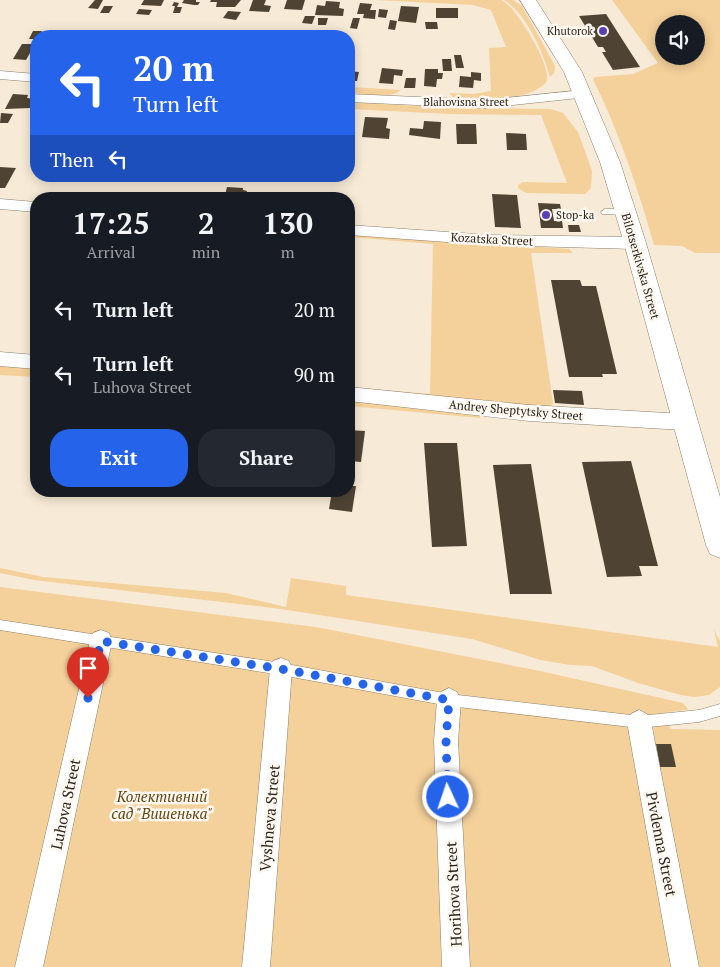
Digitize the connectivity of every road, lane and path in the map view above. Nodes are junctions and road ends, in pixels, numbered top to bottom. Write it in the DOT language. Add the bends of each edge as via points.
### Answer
graph roads {
  1 [pos="528,0"];
  2 [pos="0,75"];
  3 [pos="30,78"];
  4 [pos="583,94"];
  5 [pos="355,98"];
  6 [pos="0,204"];
  7 [pos="30,206"];
  8 [pos="355,230"];
  9 [pos="635,243"];
  10 [pos="0,359"];
  11 [pos="30,362"];
  12 [pos="355,395"];
  13 [pos="684,422"];
  14 [pos="720,545"];
  15 [pos="0,625"];
  16 [pos="101,641"];
  17 [pos="281,669"];
  18 [pos="449,700"];
  19 [pos="720,710"];
  20 [pos="639,722"];
  21 [pos="29,967"];
  22 [pos="256,967"];
  23 [pos="456,967"];
  24 [pos="685,967"];
  1 -- 4 [label="main road, Bilotserkivska Street"];
  2 -- 3 [label="street"];
  4 -- 5 [label="street, Blahovisna Street" via="484,104"];
  4 -- 9 [label="main road, Bilotserkivska Street" via="610,162 615,212"];
  6 -- 7 [label="street"];
  8 -- 9 [label="street, Kozatska Street" via="489,240"];
  9 -- 13 [label="main road, Bilotserkivska Street"];
  10 -- 11 [label="street"];
  12 -- 13 [label="street, Andrey Sheptytsky Street" via="530,413"];
  13 -- 14 [label="main road, Bilotserkivska Street"];
  15 -- 16 [label="lane"];
  16 -- 17 [label="lane"];
  16 -- 21 [label="street, Luhova Street"];
  17 -- 18 [label="lane"];
  17 -- 22 [label="street, Vyshneva Street"];
  18 -- 20 [label="lane"];
  18 -- 23 [label="street, Horihova Street" via="446,741"];
  19 -- 20 [label="lane" via="699,716"];
  20 -- 24 [label="street, Pivdenna Street"];
}
